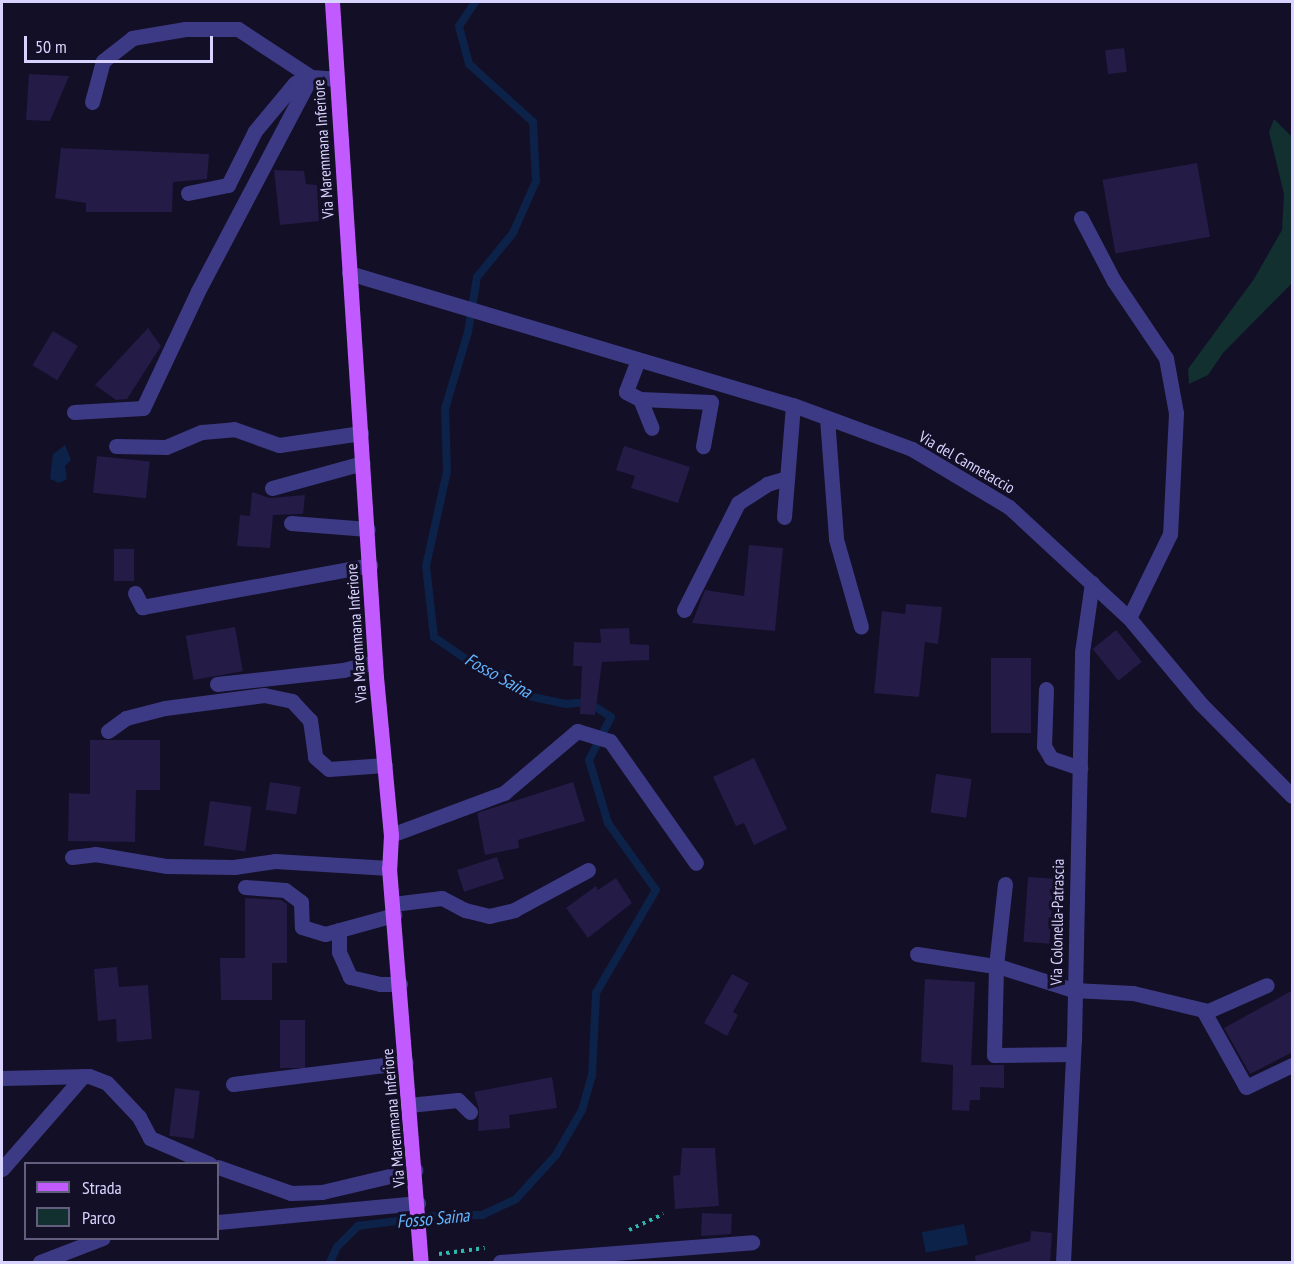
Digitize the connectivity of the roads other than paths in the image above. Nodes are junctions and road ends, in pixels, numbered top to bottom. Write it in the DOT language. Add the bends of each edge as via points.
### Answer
graph roads {
  1 [pos="332,2"];
  2 [pos="310,76"];
  3 [pos="337,79"];
  4 [pos="92,102"];
  5 [pos="188,193"];
  6 [pos="1081,218"];
  7 [pos="349,273"];
  8 [pos="638,360"];
  9 [pos="640,399"];
  10 [pos="793,405"];
  11 [pos="74,412"];
  12 [pos="827,418"];
  13 [pos="652,428"];
  14 [pos="361,433"];
  15 [pos="116,446"];
  16 [pos="703,446"];
  17 [pos="363,463"];
  18 [pos="788,478"];
  19 [pos="272,488"];
  20 [pos="784,517"];
  21 [pos="291,523"];
  22 [pos="368,529"];
  23 [pos="370,565"];
  24 [pos="1092,583"];
  25 [pos="135,593"];
  26 [pos="684,610"];
  27 [pos="1129,618"];
  28 [pos="861,627"];
  29 [pos="375,662"];
  30 [pos="217,684"];
  31 [pos="1046,689"];
  32 [pos="108,730"];
  33 [pos="384,765"];
  34 [pos="1080,768"];
  35 [pos="1293,796"];
  36 [pos="391,835"];
  37 [pos="72,857"];
  38 [pos="696,863"];
  39 [pos="389,868"];
  40 [pos="588,870"];
  41 [pos="1005,884"];
  42 [pos="245,887"];
  43 [pos="393,909"];
  44 [pos="339,930"];
  45 [pos="917,954"];
  46 [pos="996,966"];
  47 [pos="400,984"];
  48 [pos="1266,985"];
  49 [pos="1073,990"];
  50 [pos="1203,1011"];
  51 [pos="1072,1054"];
  52 [pos="406,1062"];
  53 [pos="1293,1065"];
  54 [pos="83,1076"];
  55 [pos="2,1078"];
  56 [pos="233,1084"];
  57 [pos="409,1105"];
  58 [pos="470,1112"];
  59 [pos="205,1162"];
  60 [pos="219,1167"];
  61 [pos="2,1169"];
  62 [pos="415,1170"];
  63 [pos="418,1207"];
  64 [pos="219,1222"];
  65 [pos="100,1240"];
  66 [pos="752,1242"];
  67 [pos="40,1263"];
  68 [pos="421,1263"];
  69 [pos="500,1263"];
  70 [pos="1064,1263"];
  1 -- 3 [label="main road, Via Maremmana Inferiore"];
  2 -- 3 [label="street"];
  2 -- 4 [label="street" via="238,29 185,29 132,38 103,61"];
  2 -- 5 [label="street" via="295,83 255,131 228,185"];
  2 -- 11 [label="street" via="198,291 143,408"];
  3 -- 7 [label="main road, Via Maremmana Inferiore"];
  6 -- 27 [label="street" via="1114,281 1166,358 1176,412 1170,534"];
  7 -- 8 [label="street, Via del Cannetaccio"];
  7 -- 14 [label="main road, Via Maremmana Inferiore"];
  8 -- 9 [label="street" via="626,392"];
  8 -- 10 [label="street, Via del Cannetaccio"];
  9 -- 13 [label="street"];
  9 -- 16 [label="street" via="711,402"];
  10 -- 12 [label="street, Via del Cannetaccio"];
  10 -- 18 [label="street"];
  12 -- 24 [label="street, Via del Cannetaccio" via="912,449 1009,507"];
  12 -- 28 [label="street" via="836,539"];
  14 -- 15 [label="street" via="279,445 234,429 202,432 165,447"];
  14 -- 17 [label="main road, Via Maremmana Inferiore"];
  17 -- 19 [label="street"];
  17 -- 22 [label="main road, Via Maremmana Inferiore"];
  18 -- 20 [label="street"];
  18 -- 26 [label="street" via="767,484 738,503"];
  21 -- 22 [label="street"];
  22 -- 23 [label="main road, Via Maremmana Inferiore"];
  23 -- 25 [label="street" via="142,607"];
  23 -- 29 [label="main road, Via Maremmana Inferiore"];
  24 -- 27 [label="street, Via del Cannetaccio"];
  24 -- 34 [label="street, Via Colonella-Patrascia" via="1082,652"];
  27 -- 35 [label="street, Via del Cannetaccio" via="1201,704"];
  29 -- 30 [label="street" via="343,670"];
  29 -- 33 [label="main road, Via Maremmana Inferiore"];
  31 -- 34 [label="street" via="1044,746 1051,758"];
  32 -- 33 [label="street" via="126,718 165,708 264,695 292,701 310,720 315,757 329,769"];
  33 -- 36 [label="main road, Via Maremmana Inferiore"];
  34 -- 49 [label="street, Via Colonella-Patrascia"];
  36 -- 38 [label="street" via="504,792 577,731 610,741"];
  36 -- 39 [label="main road, Via Maremmana Inferiore"];
  37 -- 39 [label="street" via="95,854 167,866 234,867 275,861"];
  39 -- 43 [label="main road, Via Maremmana Inferiore"];
  40 -- 43 [label="street" via="514,910 489,915 465,910 442,898"];
  41 -- 46 [label="street"];
  42 -- 44 [label="street" via="285,890 301,902 303,927 325,934"];
  43 -- 44 [label="street"];
  43 -- 47 [label="main road, Via Maremmana Inferiore"];
  44 -- 47 [label="street" via="339,952 350,977"];
  45 -- 46 [label="street"];
  46 -- 49 [label="street"];
  46 -- 51 [label="street" via="994,1056"];
  47 -- 52 [label="main road, Via Maremmana Inferiore"];
  48 -- 50 [label="street"];
  49 -- 50 [label="street" via="1133,993"];
  49 -- 51 [label="street, Via Colonella-Patrascia"];
  50 -- 53 [label="street" via="1246,1087"];
  51 -- 70 [label="street, Via Colonella-Patrascia"];
  52 -- 56 [label="street"];
  52 -- 57 [label="main road, Via Maremmana Inferiore"];
  54 -- 55 [label="street"];
  54 -- 59 [label="street" via="107,1083 139,1117 150,1138"];
  54 -- 61 [label="street"];
  57 -- 58 [label="street" via="458,1100"];
  57 -- 62 [label="main road, Via Maremmana Inferiore"];
  60 -- 62 [label="street" via="291,1194 322,1192"];
  62 -- 63 [label="main road, Via Maremmana Inferiore"];
  63 -- 64 [label="street"];
  63 -- 68 [label="main road, Via Maremmana Inferiore"];
  65 -- 67 [label="street"];
  66 -- 69 [label="street"];
}
